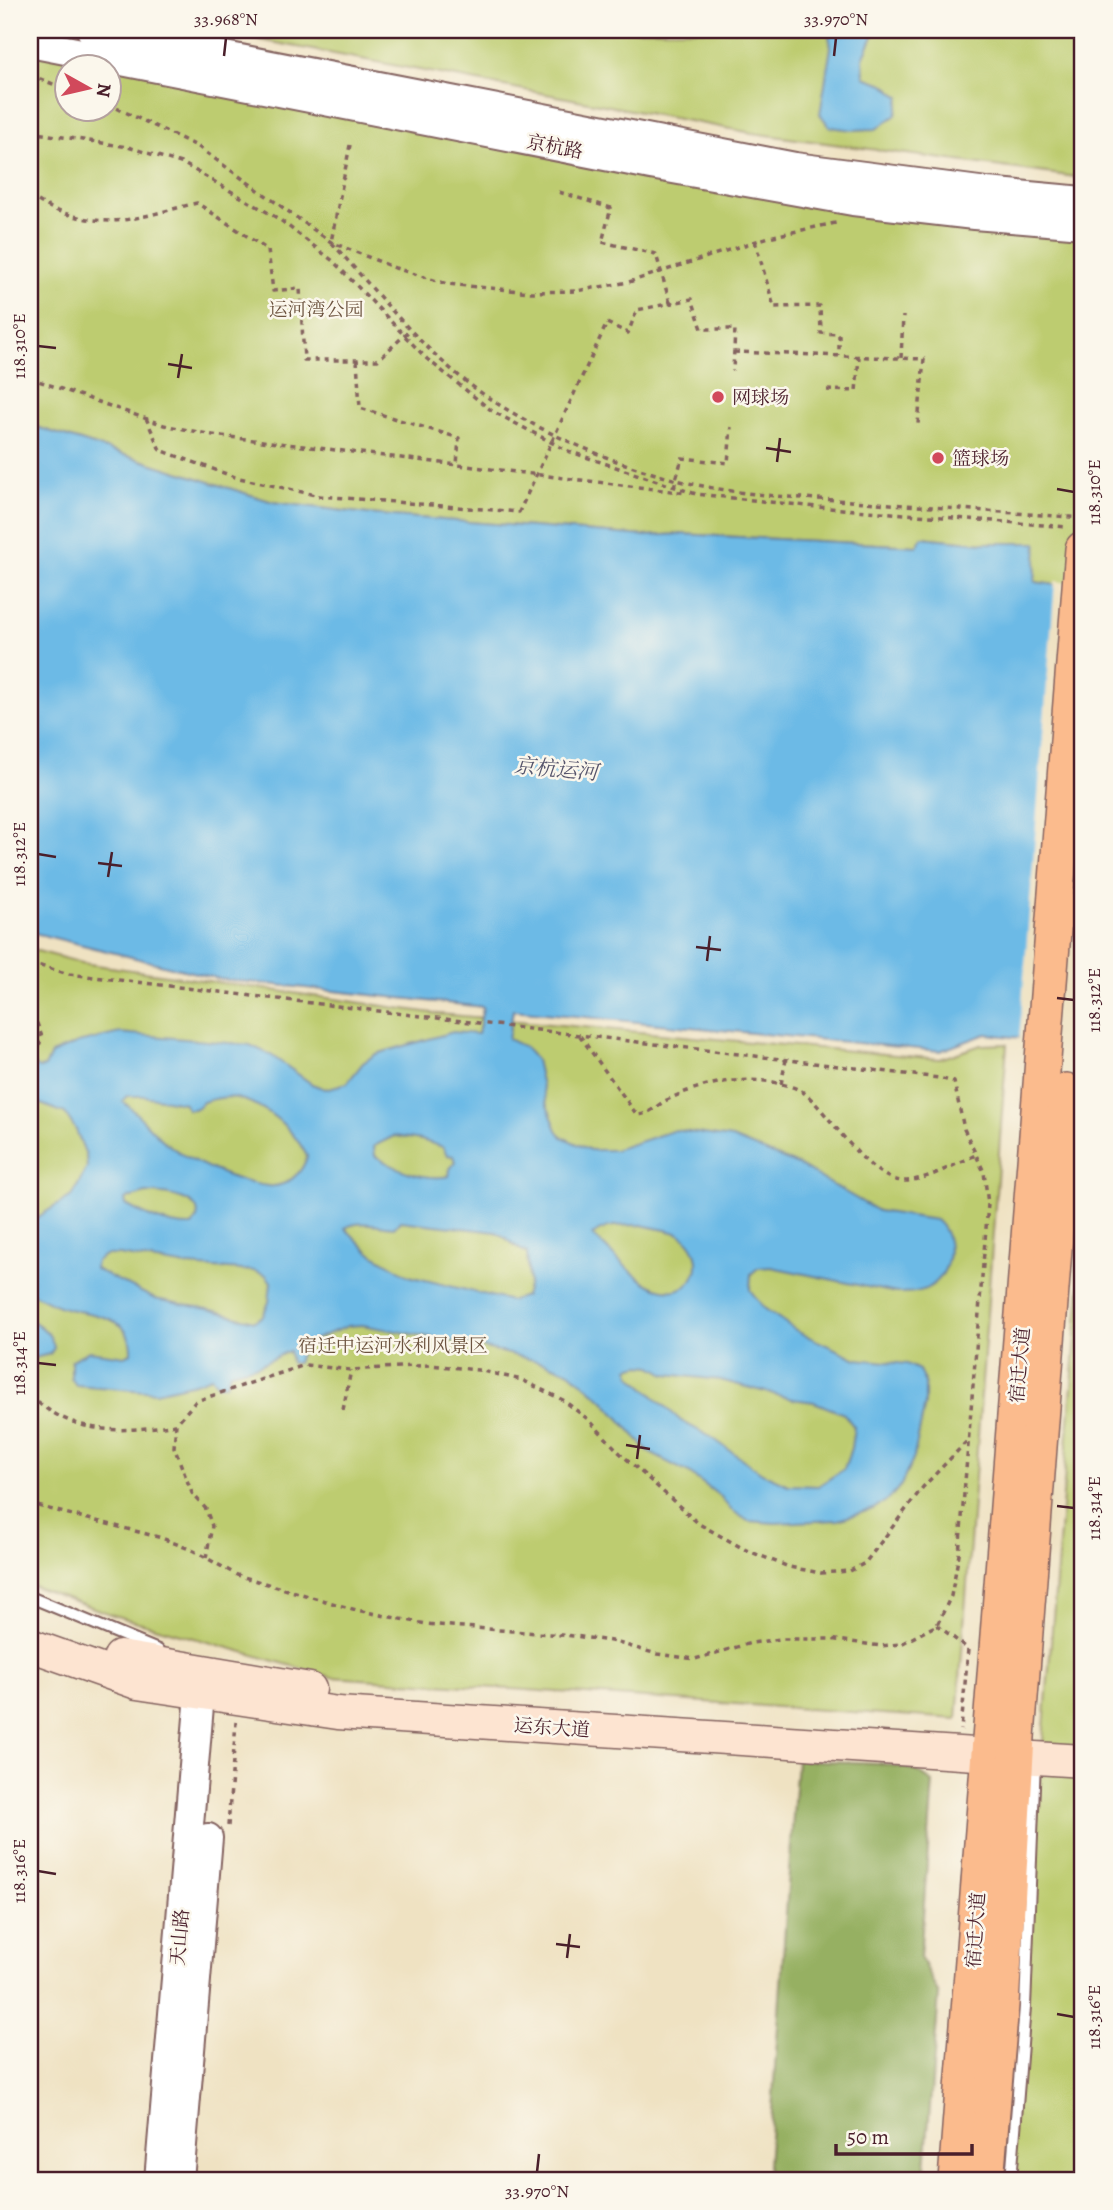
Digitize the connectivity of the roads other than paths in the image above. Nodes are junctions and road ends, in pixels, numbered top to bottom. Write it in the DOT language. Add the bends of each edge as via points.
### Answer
graph roads {
  1 [pos="90,30"];
  2 [pos="30,43"];
  3 [pos="1083,201"];
  4 [pos="1083,223"];
  5 [pos="1077,538"];
  6 [pos="1083,865"];
  7 [pos="30,1597"];
  8 [pos="30,1625"];
  9 [pos="30,1645"];
  10 [pos="210,1687"];
  11 [pos="1083,1741"];
  12 [pos="1001,1745"];
  13 [pos="1083,1761"];
  14 [pos="159,2180"];
  15 [pos="180,2180"];
  16 [pos="956,2180"];
  17 [pos="986,2180"];
  18 [pos="1012,2180"];
  1 -- 3 [label="street, 京杭路" via="795,167"];
  2 -- 4 [label="street, 京杭路" via="840,198"];
  5 -- 12 [label="main road, 宿迁大道"];
  6 -- 12 [label="main road, 宿迁大道"];
  7 -- 10 [label="lane"];
  8 -- 10 [label="main road, 运东大道"];
  9 -- 10 [label="main road, 运东大道" via="137,1683"];
  10 -- 12 [label="main road, 运东大道" via="338,1713"];
  10 -- 14 [label="street, 天山路"];
  10 -- 15 [label="street, 天山路"];
  11 -- 12 [label="main road, 运东大道"];
  12 -- 13 [label="main road, 运东大道"];
  12 -- 16 [label="main road, 宿迁大道"];
  12 -- 17 [label="main road, 宿迁大道" via="1002,2005"];
  12 -- 18 [label="lane" via="1025,2007"];
}
